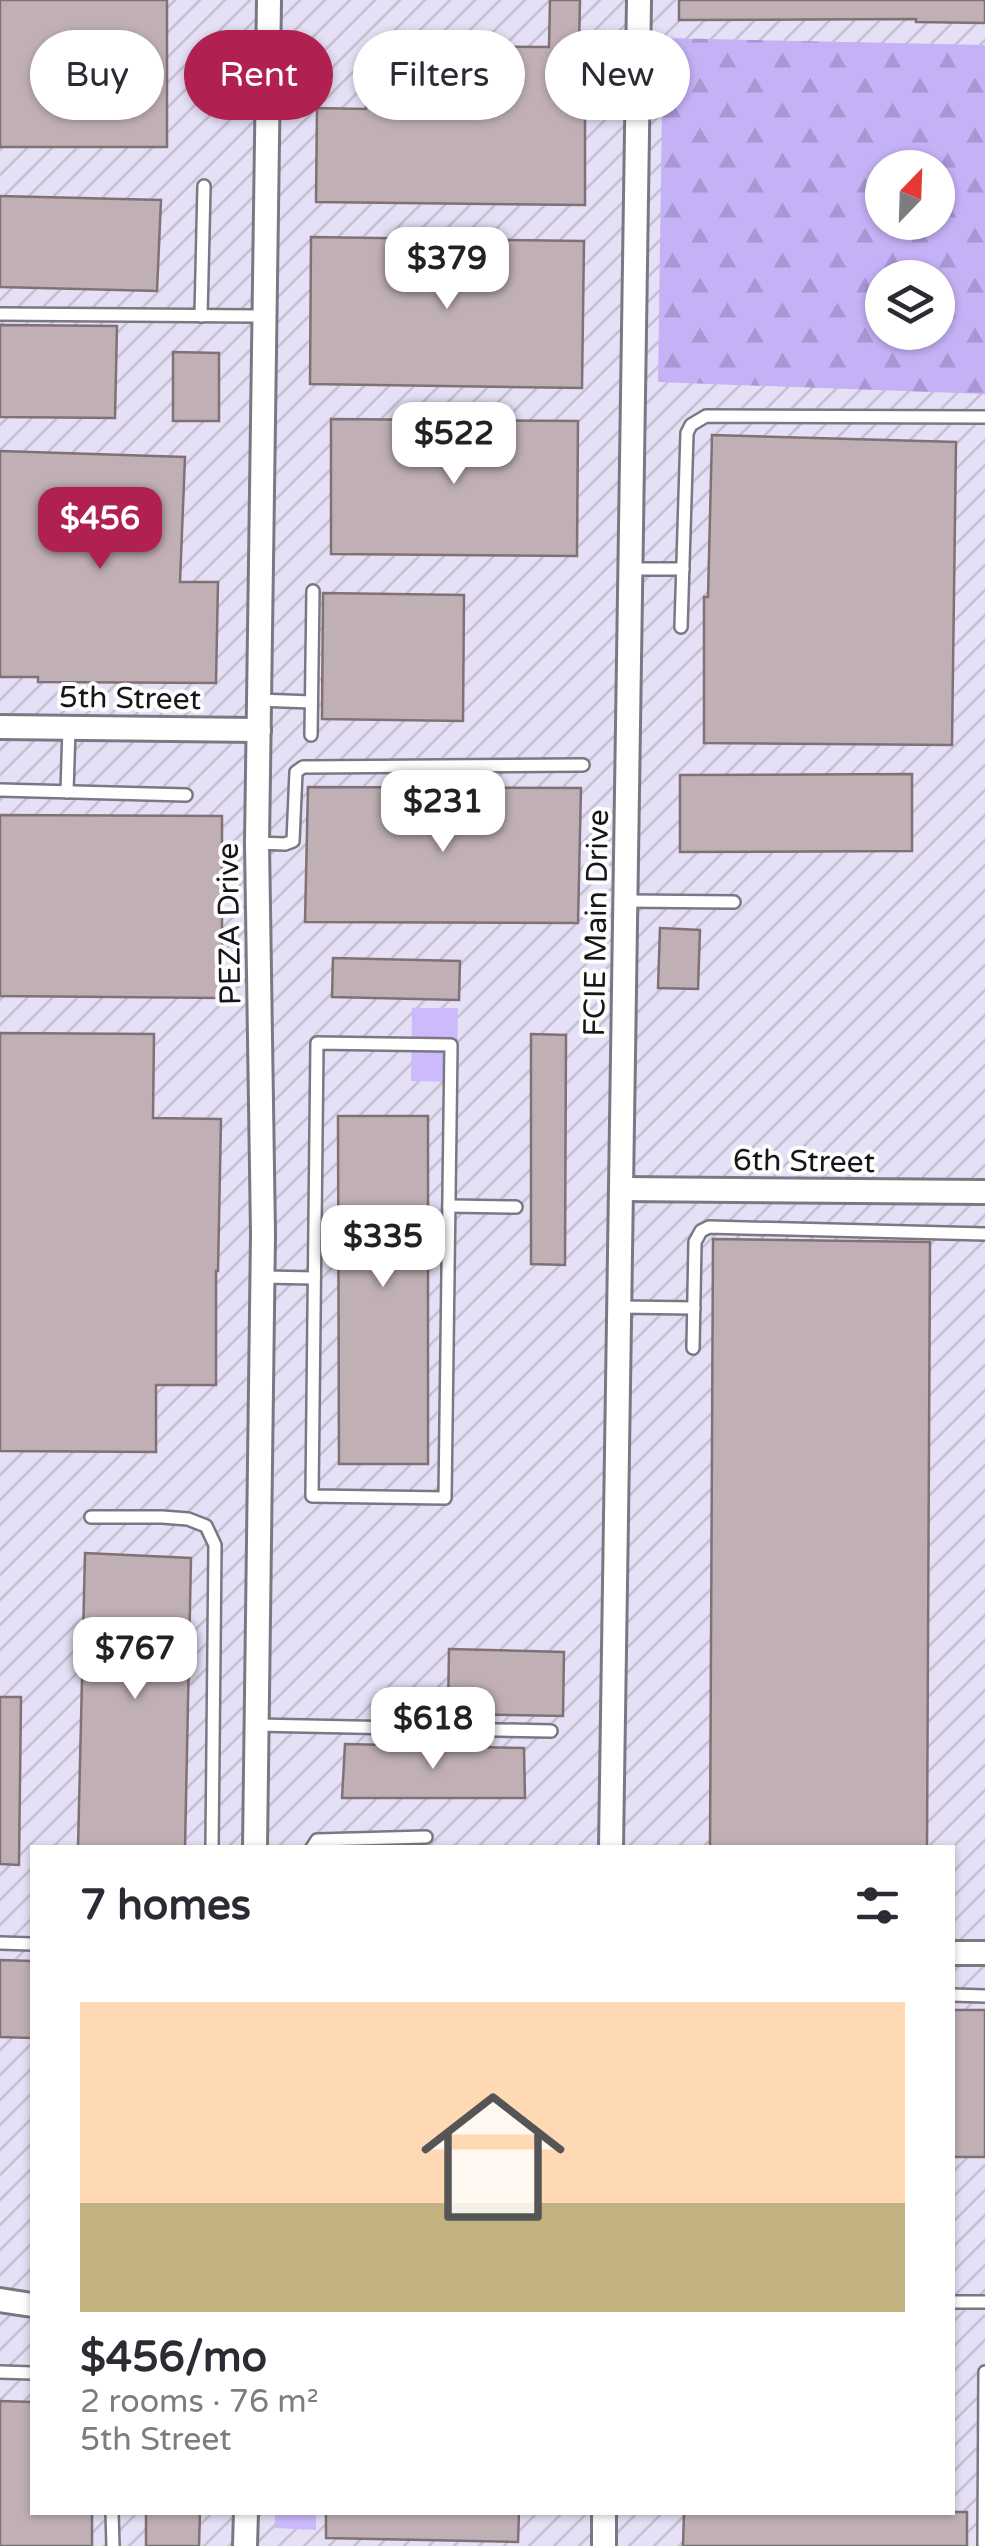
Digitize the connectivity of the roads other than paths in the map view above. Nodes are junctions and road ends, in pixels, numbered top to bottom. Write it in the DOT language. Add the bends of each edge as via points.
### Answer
graph roads {
  1 [pos="270,0"];
  2 [pos="638,0"];
  3 [pos="204,186"];
  4 [pos="0,314"];
  5 [pos="202,316"];
  6 [pos="265,316"];
  7 [pos="985,418"];
  8 [pos="630,569"];
  9 [pos="683,569"];
  10 [pos="313,591"];
  11 [pos="681,628"];
  12 [pos="259,700"];
  13 [pos="311,702"];
  14 [pos="0,727"];
  15 [pos="68,728"];
  16 [pos="259,730"];
  17 [pos="310,735"];
  18 [pos="583,766"];
  19 [pos="0,790"];
  20 [pos="67,792"];
  21 [pos="186,795"];
  22 [pos="258,842"];
  23 [pos="626,901"];
  24 [pos="734,902"];
  25 [pos="622,1189"];
  26 [pos="985,1192"];
  27 [pos="449,1206"];
  28 [pos="516,1207"];
  29 [pos="985,1234"];
  30 [pos="262,1277"];
  31 [pos="314,1278"];
  32 [pos="620,1307"];
  33 [pos="694,1308"];
  34 [pos="693,1348"];
  35 [pos="91,1518"];
  36 [pos="256,1725"];
  37 [pos="551,1730"];
  38 [pos="426,1836"];
  39 [pos="212,1845"];
  40 [pos="255,1845"];
  41 [pos="314,1845"];
  42 [pos="611,1845"];
  43 [pos="0,1943"];
  44 [pos="30,1944"];
  45 [pos="955,1953"];
  46 [pos="985,1953"];
  47 [pos="955,1995"];
  48 [pos="985,1996"];
  49 [pos="0,2300"];
  50 [pos="955,2302"];
  51 [pos="985,2302"];
  52 [pos="30,2305"];
  53 [pos="0,2372"];
  54 [pos="985,2372"];
  55 [pos="30,2373"];
  56 [pos="112,2515"];
  57 [pos="246,2515"];
  58 [pos="604,2515"];
  59 [pos="113,2546"];
  60 [pos="245,2546"];
  61 [pos="604,2546"];
  62 [pos="984,2546"];
  1 -- 6 [label="street, PEZA Drive"];
  2 -- 8 [label="street, FCIE Main Drive"];
  3 -- 5 [label="lane"];
  4 -- 5 [label="lane"];
  5 -- 6 [label="lane"];
  6 -- 12 [label="street, PEZA Drive"];
  7 -- 9 [label="lane" via="698,419 687,432"];
  8 -- 9 [label="lane"];
  8 -- 23 [label="street, FCIE Main Drive"];
  9 -- 11 [label="lane"];
  10 -- 13 [label="lane"];
  12 -- 13 [label="lane"];
  12 -- 16 [label="street, PEZA Drive"];
  13 -- 17 [label="lane"];
  14 -- 15 [label="street, 5th Street"];
  15 -- 16 [label="street, 5th Street"];
  15 -- 20 [label="lane"];
  16 -- 22 [label="street, PEZA Drive"];
  18 -- 22 [label="lane" via="303,768 296,772 293,841"];
  19 -- 20 [label="lane"];
  20 -- 21 [label="lane"];
  22 -- 30 [label="street, PEZA Drive"];
  23 -- 24 [label="lane"];
  23 -- 25 [label="street, FCIE Main Drive"];
  25 -- 26 [label="street, 6th Street"];
  25 -- 32 [label="street, FCIE Main Drive"];
  27 -- 28 [label="lane"];
  27 -- 31 [label="lane" via="450,1046 317,1044"];
  27 -- 31 [label="lane" via="446,1498 312,1496"];
  29 -- 33 [label="lane" via="709,1227 696,1242"];
  30 -- 31 [label="lane"];
  30 -- 36 [label="street, PEZA Drive"];
  32 -- 33 [label="lane"];
  32 -- 42 [label="street, FCIE Main Drive"];
  33 -- 34 [label="lane"];
  35 -- 39 [label="lane" via="188,1519 206,1526 215,1545"];
  36 -- 37 [label="lane"];
  36 -- 40 [label="street, PEZA Drive"];
  38 -- 41 [label="lane"];
  43 -- 44 [label="lane"];
  45 -- 46 [label="street"];
  47 -- 48 [label="lane"];
  49 -- 52 [label="street"];
  50 -- 51 [label="lane"];
  53 -- 55 [label="lane"];
  54 -- 62 [label="lane"];
  56 -- 59 [label="lane"];
  57 -- 60 [label="street"];
  58 -- 61 [label="street"];
}
